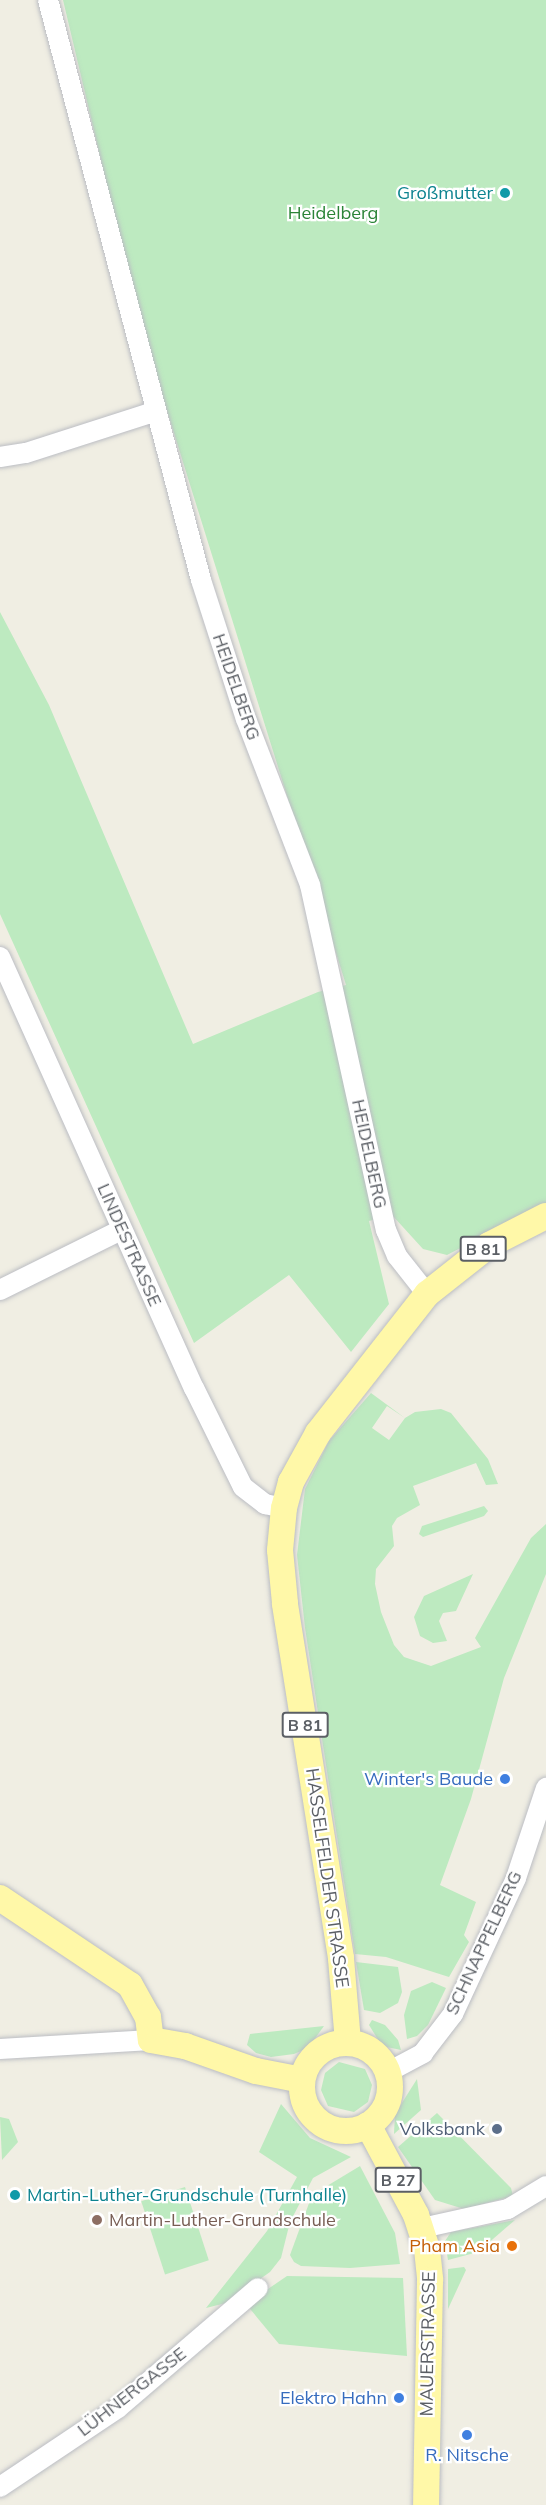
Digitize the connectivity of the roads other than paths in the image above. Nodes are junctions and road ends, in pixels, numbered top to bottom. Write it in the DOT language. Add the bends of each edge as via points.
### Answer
graph roads {
  1 [pos="48,0"];
  2 [pos="154,412"];
  3 [pos="0,457"];
  4 [pos="0,957"];
  5 [pos="546,1216"];
  6 [pos="122,1230"];
  7 [pos="0,1290"];
  8 [pos="427,1294"];
  9 [pos="284,1508"];
  10 [pos="544,1800"];
  11 [pos="0,1899"];
  12 [pos="151,2040"];
  13 [pos="348,2042"];
  14 [pos="0,2049"];
  15 [pos="388,2072"];
  16 [pos="302,2080"];
  17 [pos="368,2125"];
  18 [pos="542,2196"];
  19 [pos="422,2228"];
  20 [pos="258,2288"];
  21 [pos="0,2487"];
  22 [pos="426,2505"];
  1 -- 2 [label="street, HEIDELBERG"];
  2 -- 3 [label="street" via="27,453"];
  2 -- 8 [label="street, HEIDELBERG" via="201,580 246,719 310,885 386,1230 397,1256"];
  4 -- 6 [label="street, LINDESTRASSE"];
  5 -- 8 [label="main road, HASSELFELDER STRASSE / B 81" via="489,1245"];
  6 -- 7 [label="street"];
  6 -- 9 [label="street, LINDESTRASSE" via="243,1487 265,1504"];
  8 -- 9 [label="main road, HASSELFELDER STRASSE / B 81" via="318,1433 291,1482"];
  9 -- 13 [label="main road, HASSELFELDER STRASSE / B 81" via="280,1550 285,1603 339,1948"];
  10 -- 15 [label="street, SCHNAPPELBERG" via="504,1906 453,2014 423,2053"];
  11 -- 12 [label="main road" via="130,1985 148,2016"];
  12 -- 14 [label="street"];
  12 -- 16 [label="main road" via="185,2046 256,2071"];
  13 -- 15 [label="main road" via="376,2054"];
  13 -- 16 [label="main road" via="321,2050 309,2063"];
  15 -- 17 [label="main road" via="389,2099 381,2114"];
  16 -- 17 [label="main road" via="304,2101 321,2123 348,2131"];
  17 -- 19 [label="main road, MAUERSTRASSE / B 27"];
  18 -- 19 [label="street" via="508,2209"];
  19 -- 22 [label="main road, MAUERSTRASSE / B 27" via="430,2280"];
  20 -- 21 [label="street, LÜHNERGASSE" via="118,2408"];
}
